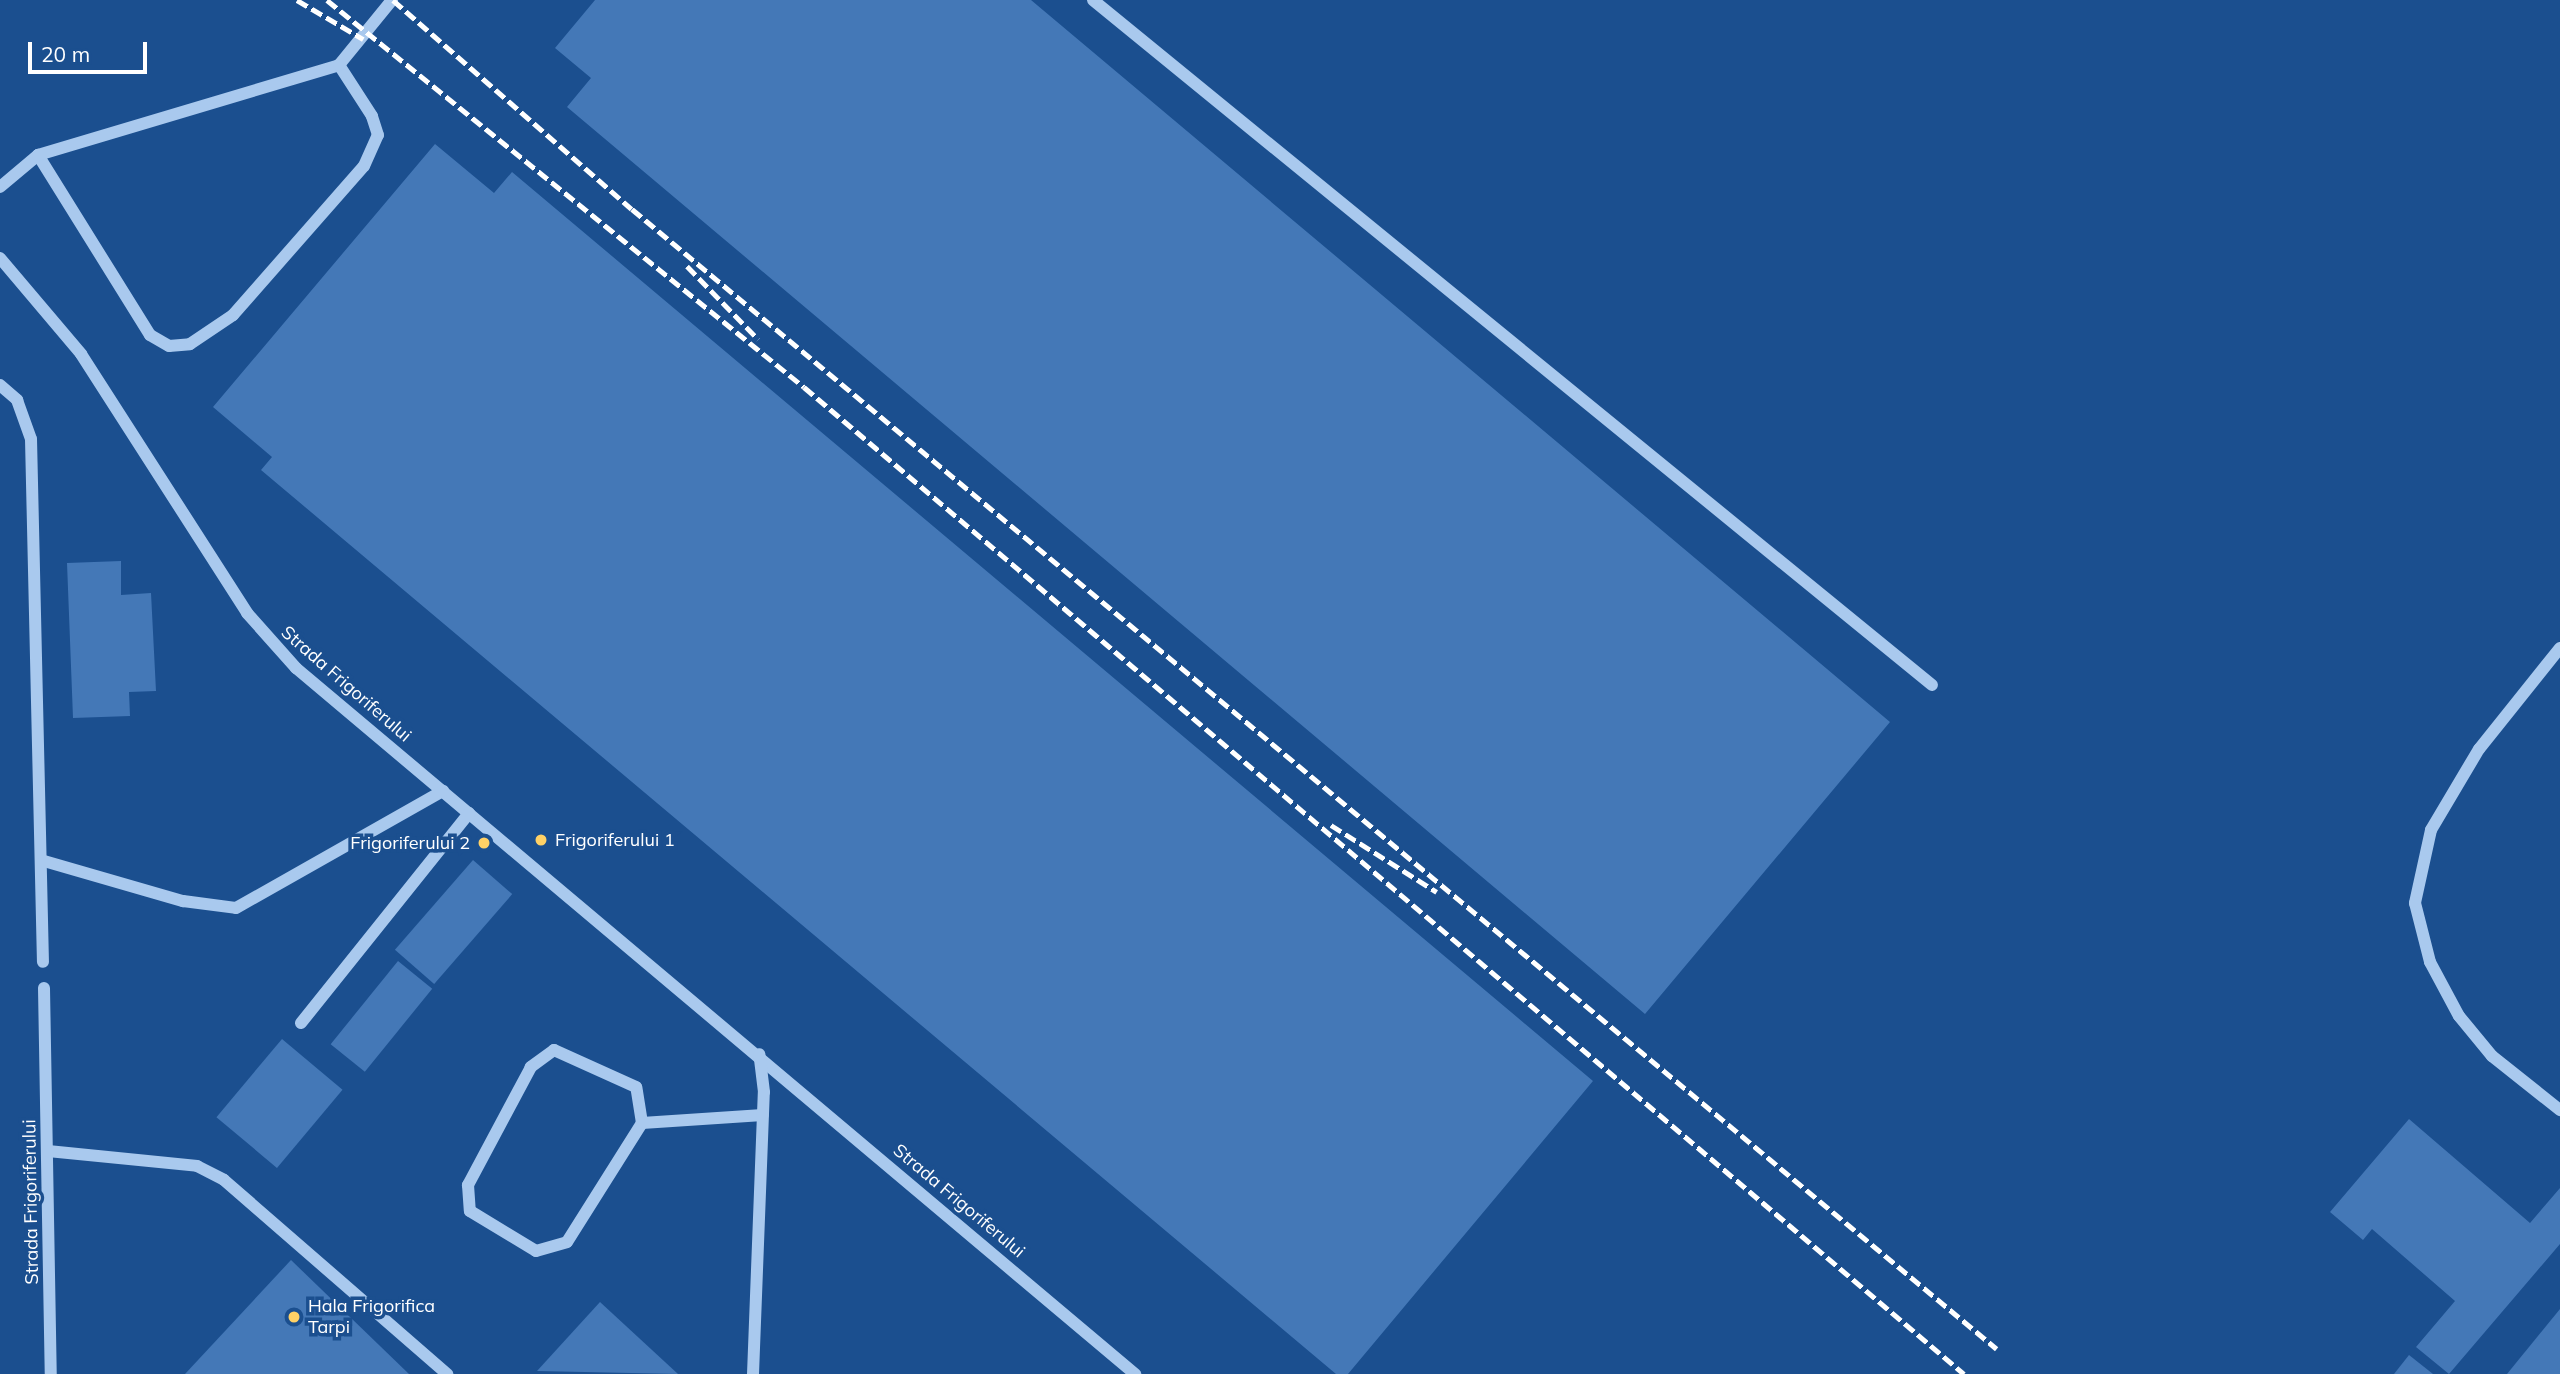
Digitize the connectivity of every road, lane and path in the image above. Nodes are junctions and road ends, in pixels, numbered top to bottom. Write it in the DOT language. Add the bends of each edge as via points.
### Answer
graph roads {
  1 [pos="392,0"];
  2 [pos="1093,0"];
  3 [pos="339,65"];
  4 [pos="38,155"];
  5 [pos="0,187"];
  6 [pos="0,258"];
  7 [pos="0,385"];
  8 [pos="2559,651"];
  9 [pos="1932,685"];
  10 [pos="443,791"];
  11 [pos="469,813"];
  12 [pos="44,861"];
  13 [pos="43,962"];
  14 [pos="44,988"];
  15 [pos="301,1023"];
  16 [pos="759,1054"];
  17 [pos="2560,1110"];
  18 [pos="763,1115"];
  19 [pos="642,1123"];
  20 [pos="48,1151"];
  21 [pos="51,1374"];
  22 [pos="447,1374"];
  23 [pos="753,1374"];
  24 [pos="1135,1374"];
  1 -- 3 [label="street"];
  2 -- 9 [label="street"];
  3 -- 4 [label="street"];
  3 -- 4 [label="street" via="372,116 378,135 364,166 233,315 190,344 169,346 150,335"];
  4 -- 5 [label="street"];
  6 -- 10 [label="street, Strada Frigoriferului" via="82,354 270,642"];
  7 -- 12 [label="street" via="17,400 31,439"];
  8 -- 17 [label="street" via="2479,749 2431,830 2414,903 2430,962 2459,1016 2492,1056"];
  10 -- 11 [label="street, Strada Frigoriferului"];
  10 -- 12 [label="street" via="236,908 183,901"];
  11 -- 15 [label="street"];
  11 -- 16 [label="street, Strada Frigoriferului"];
  12 -- 13 [label="street"];
  14 -- 20 [label="street, Strada Frigoriferului"];
  16 -- 18 [label="street"];
  16 -- 24 [label="street, Strada Frigoriferului"];
  18 -- 19 [label="street"];
  18 -- 23 [label="street"];
  19 -- 19 [label="street" via="636,1087 554,1050 531,1067 468,1185 470,1211 536,1251 567,1242"];
  20 -- 21 [label="street, Strada Frigoriferului"];
  20 -- 22 [label="street" via="197,1166 224,1180"];
}
